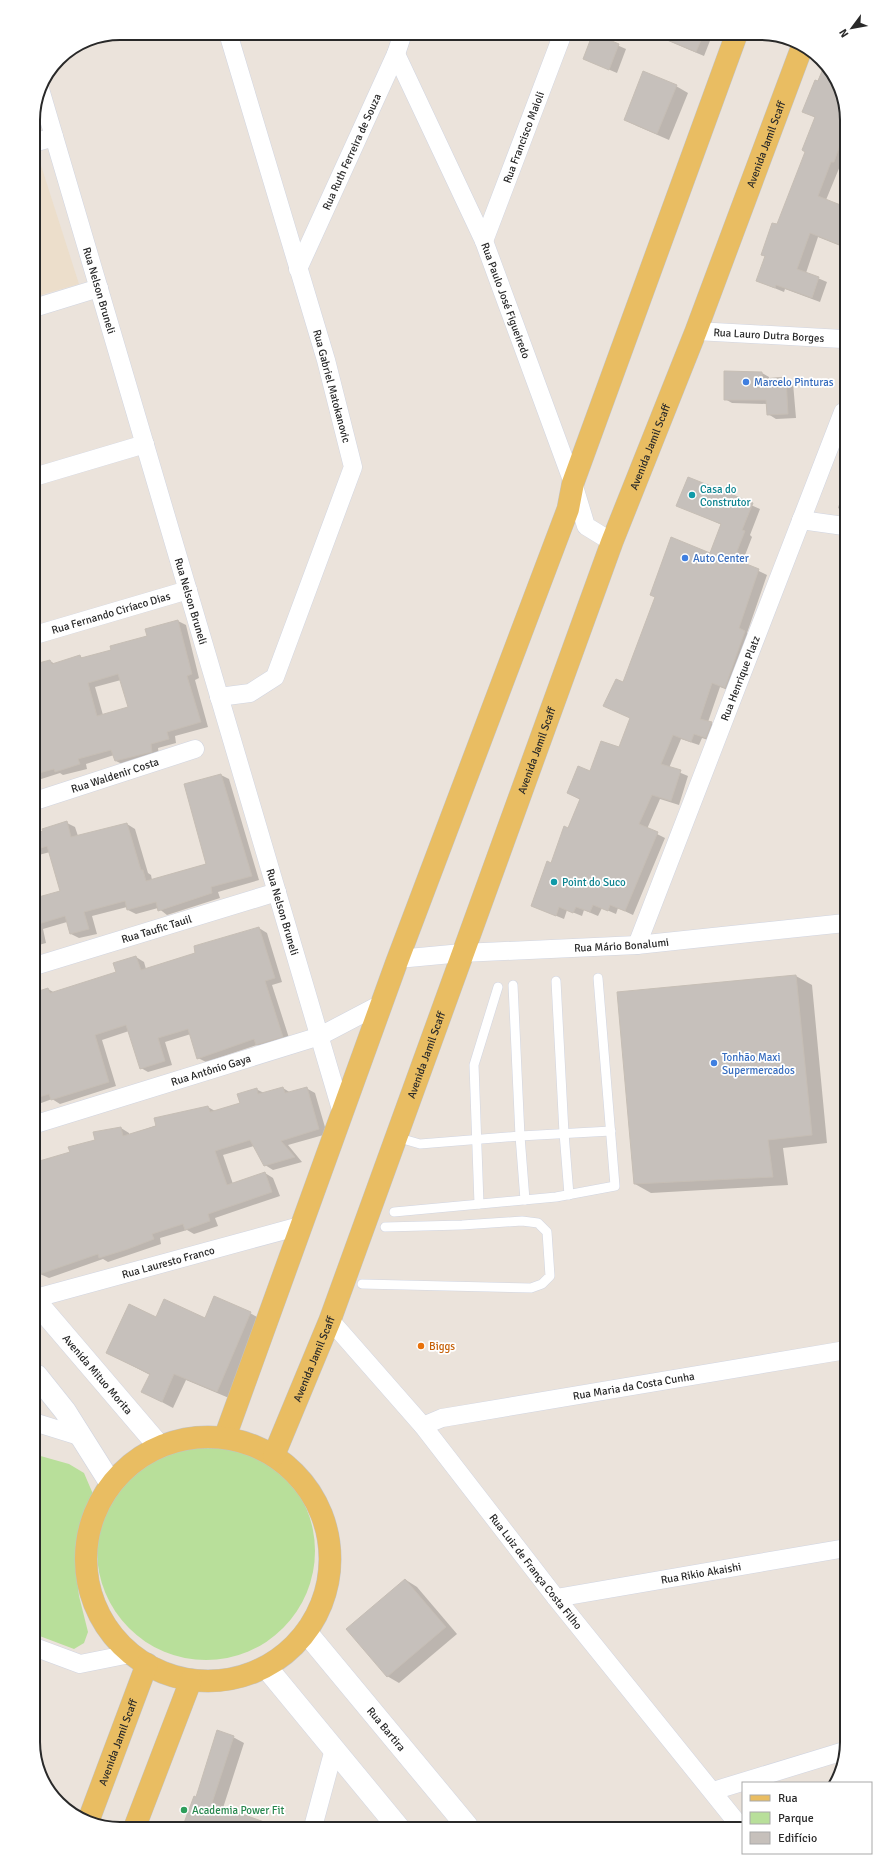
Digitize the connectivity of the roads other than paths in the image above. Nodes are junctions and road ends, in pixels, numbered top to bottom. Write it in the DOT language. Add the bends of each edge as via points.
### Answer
graph roads {
  1 [pos="230,40"];
  2 [pos="401,40"];
  3 [pos="560,40"];
  4 [pos="734,40"];
  5 [pos="800,51"];
  6 [pos="396,54"];
  7 [pos="43,99"];
  8 [pos="54,137"];
  9 [pos="40,141"];
  10 [pos="484,241"];
  11 [pos="298,269"];
  12 [pos="99,288"];
  13 [pos="40,306"];
  14 [pos="696,331"];
  15 [pos="840,339"];
  16 [pos="840,420"];
  17 [pos="145,444"];
  18 [pos="40,475"];
  19 [pos="573,483"];
  20 [pos="801,520"];
  21 [pos="840,525"];
  22 [pos="612,542"];
  23 [pos="188,590"];
  24 [pos="40,634"];
  25 [pos="219,697"];
  26 [pos="195,749"];
  27 [pos="40,799"];
  28 [pos="277,892"];
  29 [pos="840,924"];
  30 [pos="637,945"];
  31 [pos="462,953"];
  32 [pos="398,959"];
  33 [pos="40,965"];
  34 [pos="598,978"];
  35 [pos="556,981"];
  36 [pos="513,985"];
  37 [pos="498,987"];
  38 [pos="381,1004"];
  39 [pos="320,1036"];
  40 [pos="342,1113"];
  41 [pos="40,1123"];
  42 [pos="611,1132"];
  43 [pos="564,1133"];
  44 [pos="520,1136"];
  45 [pos="396,1137"];
  46 [pos="475,1141"];
  47 [pos="569,1195"];
  48 [pos="525,1200"];
  49 [pos="479,1204"];
  50 [pos="394,1212"];
  51 [pos="300,1226"];
  52 [pos="385,1227"];
  53 [pos="362,1284"];
  54 [pos="40,1297"];
  55 [pos="40,1307"];
  56 [pos="330,1320"];
  57 [pos="840,1351"];
  58 [pos="40,1380"];
  59 [pos="40,1424"];
  60 [pos="423,1426"];
  61 [pos="82,1437"];
  62 [pos="225,1437"];
  63 [pos="159,1446"];
  64 [pos="274,1456"];
  65 [pos="111,1484"];
  66 [pos="840,1549"];
  67 [pos="556,1598"];
  68 [pos="306,1632"];
  69 [pos="40,1649"];
  70 [pos="138,1659"];
  71 [pos="266,1667"];
  72 [pos="191,1680"];
  73 [pos="334,1749"];
  74 [pos="839,1753"];
  75 [pos="742,1782"];
  76 [pos="742,1782"];
  77 [pos="713,1791"];
  78 [pos="90,1816"];
  79 [pos="137,1822"];
  80 [pos="315,1822"];
  81 [pos="394,1822"];
  82 [pos="463,1822"];
  83 [pos="737,1822"];
  1 -- 11 [label="street, Rua Gabriel Matokanovic"];
  2 -- 6 [label="street, Rua Ruth Ferreira de Souza"];
  3 -- 10 [label="street, Rua Francisco Maioli"];
  4 -- 19 [label="main road"];
  5 -- 14 [label="main road, Avenida Jamil Scaff"];
  6 -- 10 [label="street, Rua Paulo José Figueiredo"];
  6 -- 11 [label="street, Rua Ruth Ferreira de Souza"];
  7 -- 8 [label="street, Rua Nelson Bruneli"];
  8 -- 9 [label="street"];
  8 -- 12 [label="street, Rua Nelson Bruneli"];
  10 -- 19 [label="street, Rua Paulo José Figueiredo"];
  11 -- 25 [label="street, Rua Gabriel Matokanovic" via="326,360 353,467 275,677 250,692"];
  12 -- 13 [label="street"];
  12 -- 17 [label="street, Rua Nelson Bruneli"];
  14 -- 15 [label="street, Rua Lauro Dutra Borges"];
  14 -- 22 [label="main road, Avenida Jamil Scaff"];
  16 -- 20 [label="street, Rua Henrique Platz"];
  17 -- 18 [label="street"];
  17 -- 23 [label="street, Rua Nelson Bruneli"];
  19 -- 22 [label="street, Rua Paulo José Figueiredo" via="586,526"];
  19 -- 32 [label="main road" via="568,509"];
  20 -- 21 [label="street"];
  20 -- 30 [label="street, Rua Henrique Platz"];
  22 -- 31 [label="main road, Avenida Jamil Scaff"];
  23 -- 24 [label="street, Rua Fernando Ciríaco Dias"];
  23 -- 25 [label="street, Rua Nelson Bruneli"];
  25 -- 28 [label="street, Rua Nelson Bruneli"];
  26 -- 27 [label="street, Rua Waldenir Costa"];
  28 -- 33 [label="street, Rua Taufic Tauil"];
  28 -- 39 [label="street, Rua Nelson Bruneli"];
  29 -- 30 [label="street, Rua Mário Bonalumi"];
  30 -- 31 [label="street, Rua Mário Bonalumi"];
  31 -- 32 [label="street, Rua Mário Bonalumi"];
  31 -- 45 [label="main road, Avenida Jamil Scaff"];
  32 -- 38 [label="main road"];
  34 -- 42 [label="lane"];
  35 -- 43 [label="lane"];
  36 -- 44 [label="lane"];
  37 -- 46 [label="lane" via="474,1065"];
  38 -- 39 [label="street, Rua Antônio Gaya"];
  38 -- 40 [label="main road"];
  39 -- 40 [label="street, Rua Nelson Bruneli"];
  39 -- 41 [label="street, Rua Antônio Gaya"];
  40 -- 51 [label="main road"];
  42 -- 43 [label="lane"];
  42 -- 47 [label="lane" via="615,1186"];
  43 -- 44 [label="lane"];
  43 -- 47 [label="lane"];
  44 -- 46 [label="lane"];
  44 -- 48 [label="lane"];
  45 -- 46 [label="lane" via="420,1144"];
  45 -- 56 [label="main road, Avenida Jamil Scaff"];
  46 -- 49 [label="lane"];
  47 -- 48 [label="lane"];
  48 -- 49 [label="lane"];
  49 -- 50 [label="lane"];
  51 -- 54 [label="street, Rua Lauresto Franco"];
  51 -- 62 [label="main road"];
  52 -- 53 [label="lane" via="522,1221 538,1223 547,1232 550,1276 542,1284 530,1288"];
  55 -- 63 [label="street, Avenida Mituo Morita"];
  56 -- 60 [label="street, Rua Luiz de França Costa Filho"];
  56 -- 64 [label="main road, Avenida Jamil Scaff"];
  57 -- 60 [label="street, Rua Maria da Costa Cunha" via="442,1418"];
  58 -- 61 [label="street"];
  59 -- 61 [label="street"];
  60 -- 67 [label="street, Rua Luiz de França Costa Filho"];
  61 -- 65 [label="street"];
  62 -- 63 [label="main road" via="191,1437"];
  62 -- 64 [label="main road" via="251,1444"];
  63 -- 65 [label="main road" via="132,1462"];
  64 -- 68 [label="main road" via="304,1482 323,1518 330,1557 325,1596"];
  65 -- 70 [label="main road" via="92,1520 86,1561 94,1602 115,1638"];
  66 -- 67 [label="street, Rua Rikio Akaishi"];
  67 -- 77 [label="street, Rua Luiz de França Costa Filho"];
  68 -- 71 [label="main road" via="288,1652"];
  68 -- 82 [label="street, Rua Bartira"];
  69 -- 70 [label="street" via="80,1664"];
  70 -- 72 [label="main road" via="168,1674"];
  70 -- 78 [label="main road, Avenida Jamil Scaff"];
  71 -- 72 [label="main road" via="230,1679"];
  71 -- 73 [label="street"];
  72 -- 79 [label="main road"];
  73 -- 80 [label="street"];
  73 -- 81 [label="street"];
  74 -- 76 [label="street"];
  75 -- 77 [label="street"];
  77 -- 83 [label="street, Rua Luiz de França Costa Filho"];
}
